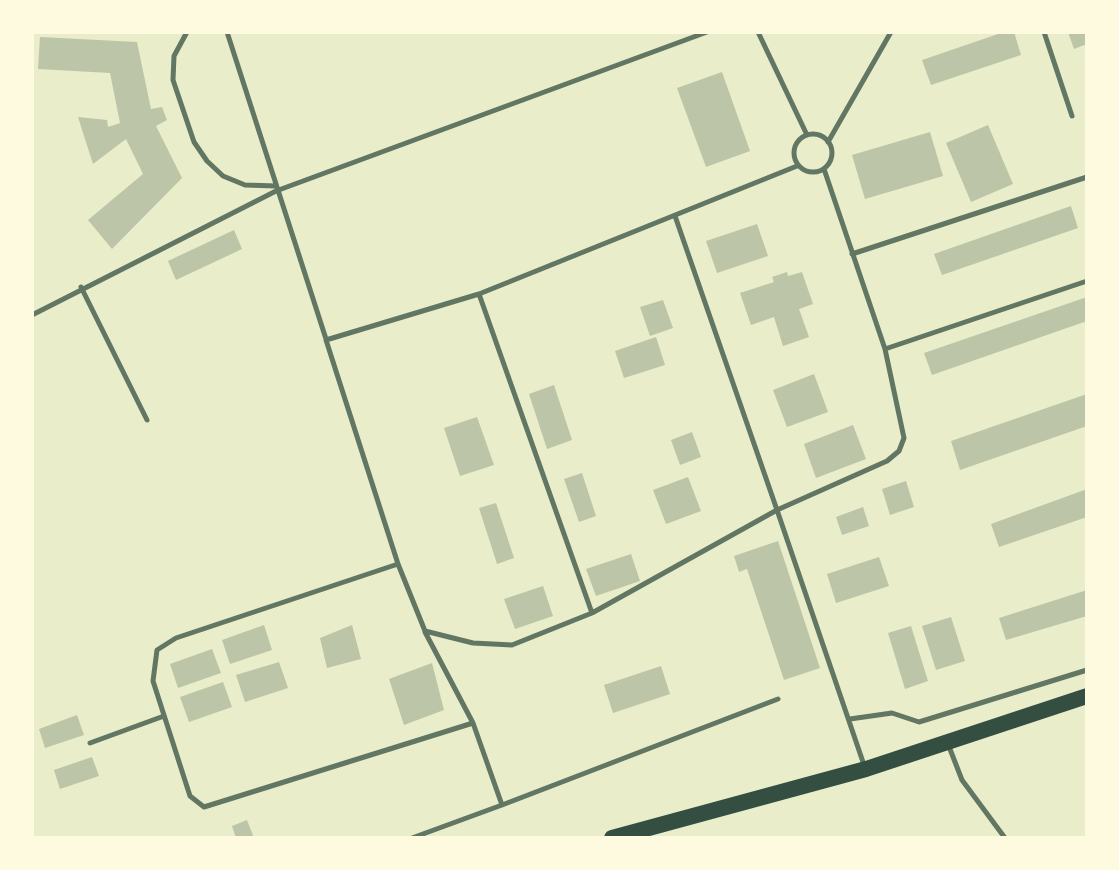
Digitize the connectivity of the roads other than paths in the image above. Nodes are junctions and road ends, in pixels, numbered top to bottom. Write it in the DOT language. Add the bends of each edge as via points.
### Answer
graph roads {
  1 [pos="187,32"];
  2 [pos="227,32"];
  3 [pos="707,32"];
  4 [pos="758,32"];
  5 [pos="891,32"];
  6 [pos="1044,32"];
  7 [pos="1072,116"];
  8 [pos="807,135"];
  9 [pos="828,142"];
  10 [pos="797,166"];
  11 [pos="824,169"];
  12 [pos="1087,177"];
  13 [pos="276,188"];
  14 [pos="675,216"];
  15 [pos="852,254"];
  16 [pos="1087,281"];
  17 [pos="81,287"];
  18 [pos="479,294"];
  19 [pos="32,315"];
  20 [pos="326,340"];
  21 [pos="885,349"];
  22 [pos="147,420"];
  23 [pos="777,510"];
  24 [pos="398,564"];
  25 [pos="592,613"];
  26 [pos="425,631"];
  27 [pos="1087,670"];
  28 [pos="1087,696"];
  29 [pos="778,699"];
  30 [pos="164,716"];
  31 [pos="850,719"];
  32 [pos="473,723"];
  33 [pos="947,742"];
  34 [pos="90,743"];
  35 [pos="866,769"];
  36 [pos="502,805"];
  37 [pos="412,838"];
  38 [pos="612,838"];
  39 [pos="1005,838"];
  1 -- 13 [label="lane" via="174,56 173,80 194,142 223,176"];
  2 -- 13 [label="lane"];
  3 -- 13 [label="lane"];
  4 -- 8 [label="lane"];
  5 -- 9 [label="lane"];
  6 -- 7 [label="lane"];
  8 -- 9 [label="lane"];
  8 -- 10 [label="lane" via="794,147"];
  9 -- 11 [label="lane" via="832,157"];
  10 -- 11 [label="lane" via="810,173"];
  10 -- 14 [label="lane"];
  11 -- 15 [label="lane"];
  12 -- 15 [label="lane"];
  13 -- 17 [label="lane"];
  13 -- 20 [label="lane"];
  14 -- 18 [label="lane"];
  14 -- 23 [label="lane"];
  15 -- 21 [label="lane"];
  16 -- 21 [label="lane"];
  17 -- 19 [label="lane"];
  17 -- 22 [label="lane"];
  18 -- 20 [label="lane"];
  18 -- 25 [label="lane"];
  20 -- 24 [label="lane"];
  21 -- 23 [label="lane" via="904,438 899,451"];
  23 -- 25 [label="lane"];
  23 -- 31 [label="lane"];
  24 -- 26 [label="lane"];
  24 -- 30 [label="lane" via="176,638 157,650 153,681"];
  25 -- 26 [label="lane" via="512,645 473,643"];
  26 -- 32 [label="lane"];
  27 -- 31 [label="lane" via="919,722 892,713"];
  28 -- 33 [label="main road"];
  29 -- 36 [label="lane"];
  30 -- 32 [label="lane" via="190,796 204,807"];
  30 -- 34 [label="lane"];
  31 -- 35 [label="lane"];
  32 -- 36 [label="lane"];
  33 -- 35 [label="main road"];
  33 -- 39 [label="lane" via="962,780"];
  35 -- 38 [label="main road"];
  36 -- 37 [label="lane"];
}
